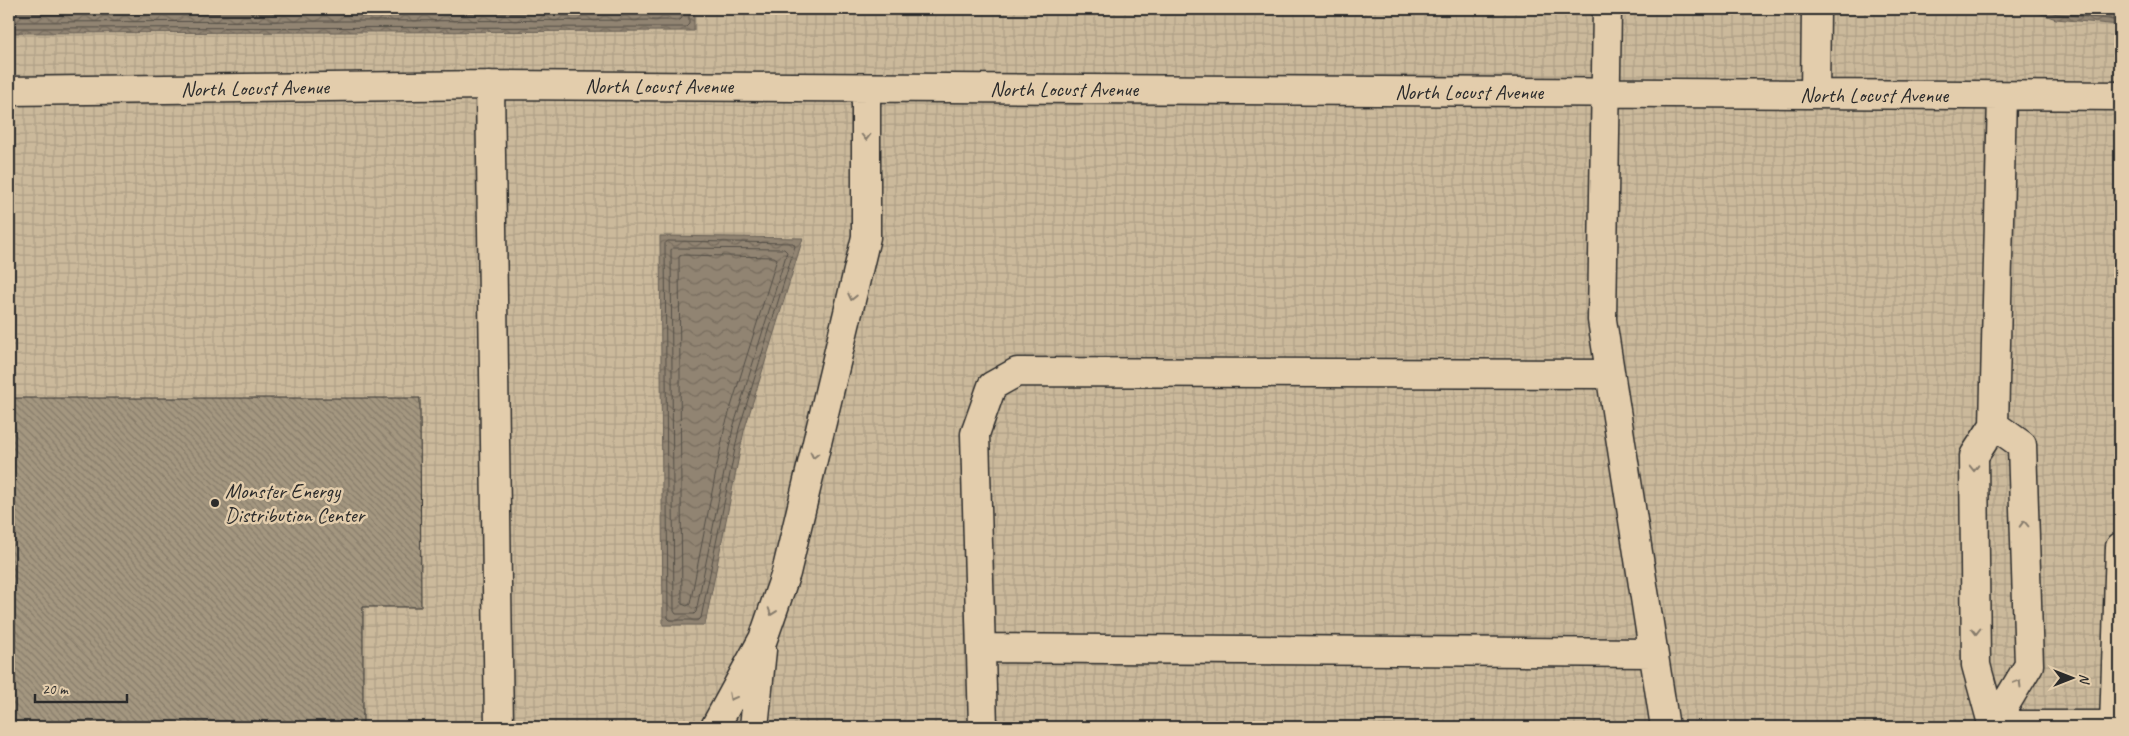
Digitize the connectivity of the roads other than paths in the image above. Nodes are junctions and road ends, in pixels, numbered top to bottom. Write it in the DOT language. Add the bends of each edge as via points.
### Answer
graph roads {
  1 [pos="1607,9"];
  2 [pos="1816,9"];
  3 [pos="490,85"];
  4 [pos="866,88"];
  5 [pos="9,91"];
  6 [pos="1606,93"];
  7 [pos="1816,94"];
  8 [pos="2002,96"];
  9 [pos="2120,96"];
  10 [pos="1610,374"];
  11 [pos="1994,426"];
  12 [pos="2120,547"];
  13 [pos="763,639"];
  14 [pos="981,648"];
  15 [pos="1653,653"];
  16 [pos="2117,725"];
  17 [pos="1993,726"];
  18 [pos="499,727"];
  19 [pos="715,727"];
  20 [pos="754,727"];
  21 [pos="983,727"];
  22 [pos="1665,727"];
  1 -- 6 [label="street"];
  2 -- 7 [label="street"];
  3 -- 4 [label="street, North Locust Avenue"];
  3 -- 5 [label="street, North Locust Avenue"];
  3 -- 18 [label="street"];
  4 -- 6 [label="street, North Locust Avenue"];
  4 -- 13 [label="street, one-way" via="866,237 786,574"];
  6 -- 7 [label="street, North Locust Avenue"];
  6 -- 10 [label="street" via="1602,320"];
  7 -- 8 [label="street, North Locust Avenue"];
  8 -- 9 [label="street, North Locust Avenue"];
  8 -- 11 [label="street"];
  10 -- 14 [label="street" via="1017,372 992,386 975,434"];
  10 -- 15 [label="street"];
  11 -- 17 [label="street, one-way" via="1974,456 1976,665"];
  17 -- 11 [label="street, one-way" via="2029,666 2022,444"];
  12 -- 16 [label="street"];
  13 -- 19 [label="street, one-way"];
  13 -- 20 [label="street"];
  14 -- 15 [label="street"];
  14 -- 21 [label="street"];
  15 -- 22 [label="street"];
  16 -- 17 [label="street"];
}
